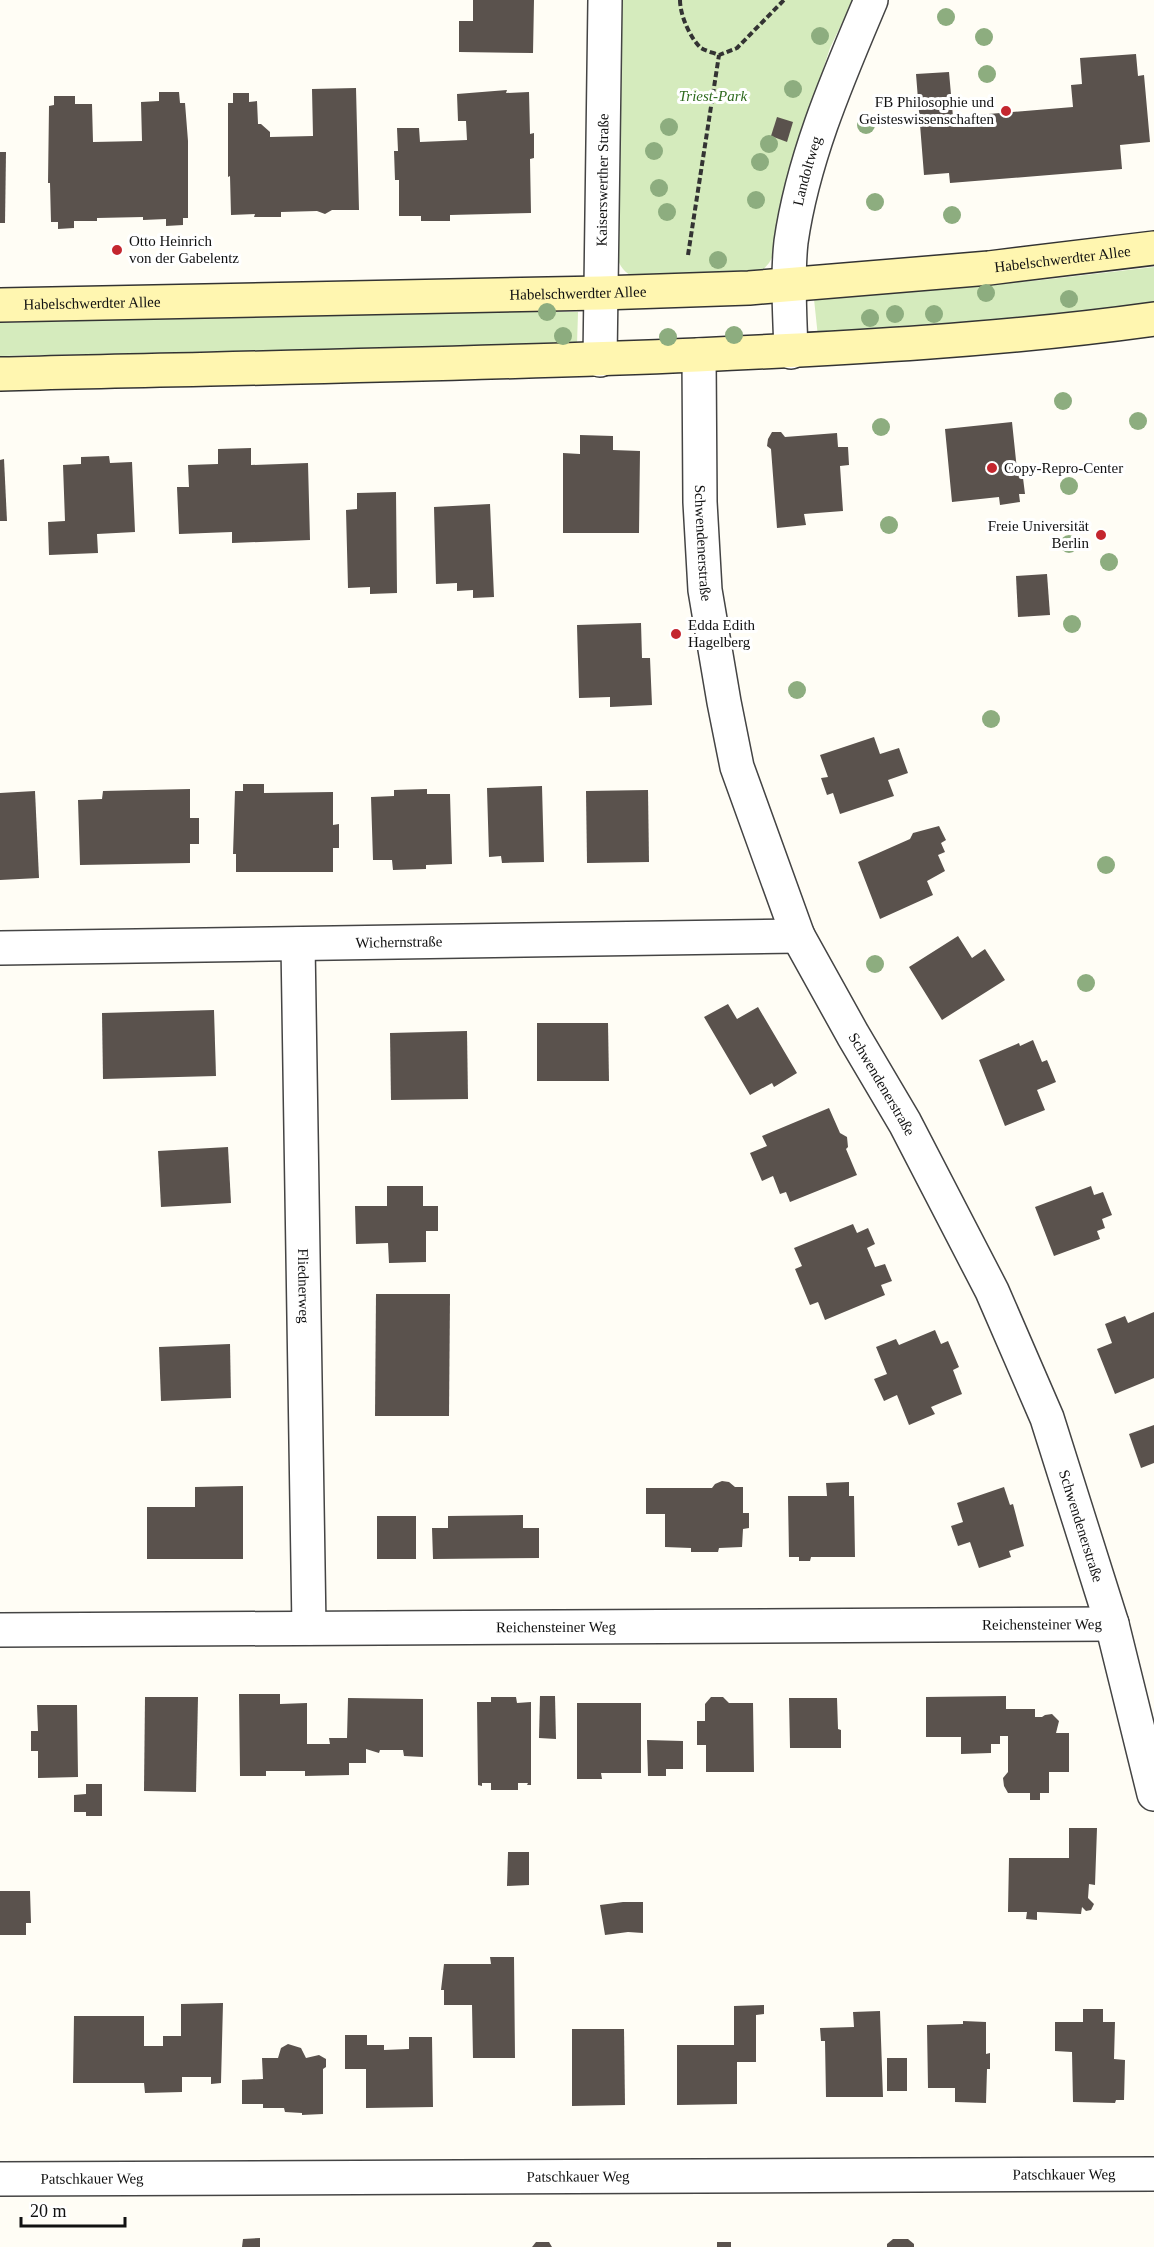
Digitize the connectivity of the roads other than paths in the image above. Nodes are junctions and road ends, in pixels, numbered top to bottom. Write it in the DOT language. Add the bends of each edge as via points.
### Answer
graph roads {
  1 [pos="605,0"];
  2 [pos="871,0"];
  3 [pos="1154,248"];
  4 [pos="790,285"];
  5 [pos="601,293"];
  6 [pos="0,305"];
  7 [pos="1154,319"];
  8 [pos="790,352"];
  9 [pos="699,355"];
  10 [pos="600,360"];
  11 [pos="0,374"];
  12 [pos="798,936"];
  13 [pos="298,944"];
  14 [pos="0,948"];
  15 [pos="1113,1624"];
  16 [pos="309,1628"];
  17 [pos="0,1630"];
  18 [pos="1154,1794"];
  19 [pos="1154,2175"];
  20 [pos="0,2179"];
  1 -- 5 [label="street, Kaiserswerther Straße"];
  2 -- 4 [label="street, Landoltweg" via="834,87 798,203"];
  3 -- 4 [label="main road, Habelschwerdter Allee" via="989,268"];
  4 -- 5 [label="main road, Habelschwerdter Allee"];
  4 -- 8 [label="street, Landoltweg"];
  5 -- 6 [label="main road, Habelschwerdter Allee"];
  5 -- 10 [label="street, Kaiserswerther Straße"];
  7 -- 8 [label="main road"];
  8 -- 9 [label="main road"];
  9 -- 10 [label="main road"];
  9 -- 12 [label="street, Schwendenerstraße" via="705,590 724,702 737,767"];
  10 -- 11 [label="main road"];
  12 -- 13 [label="street, Wichernstraße"];
  12 -- 15 [label="street, Schwendenerstraße" via="905,1123 992,1291 1047,1418"];
  13 -- 14 [label="street, Wichernstraße"];
  13 -- 16 [label="street, Fliednerweg"];
  15 -- 16 [label="street, Reichensteiner Weg"];
  15 -- 18 [label="street, Schwendenerstraße"];
  16 -- 17 [label="street, Reichensteiner Weg"];
  19 -- 20 [label="street, Patschkauer Weg"];
}
